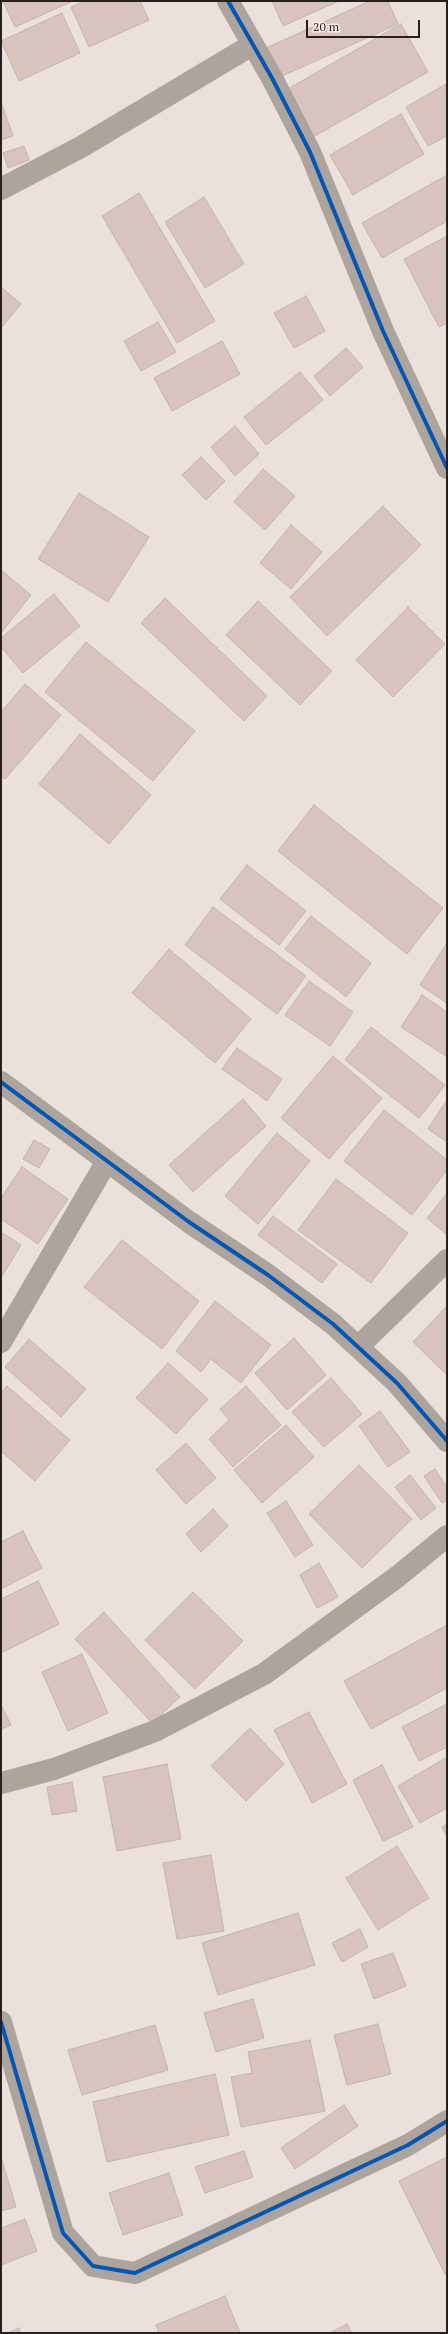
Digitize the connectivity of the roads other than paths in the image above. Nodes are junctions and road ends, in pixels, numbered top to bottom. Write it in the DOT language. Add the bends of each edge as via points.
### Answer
graph roads {
  1 [pos="228,1"];
  2 [pos="252,45"];
  3 [pos="1,189"];
  4 [pos="447,468"];
  5 [pos="1,1082"];
  6 [pos="107,1161"];
  7 [pos="447,1260"];
  8 [pos="1,1342"];
  9 [pos="358,1348"];
  10 [pos="447,1441"];
  11 [pos="447,1536"];
  12 [pos="1,1783"];
  13 [pos="1,2022"];
  14 [pos="447,2121"];
  1 -- 2 [label="street"];
  2 -- 3 [label="street" via="81,147"];
  2 -- 4 [label="street" via="310,152 383,331"];
  5 -- 6 [label="street"];
  6 -- 8 [label="street"];
  6 -- 9 [label="street" via="189,1222 268,1275 332,1324"];
  7 -- 9 [label="street"];
  9 -- 10 [label="street" via="397,1383"];
  11 -- 12 [label="street" via="397,1577 264,1674 155,1730 54,1769"];
  13 -- 14 [label="street" via="63,2233 93,2266 135,2273 408,2144"];
}
